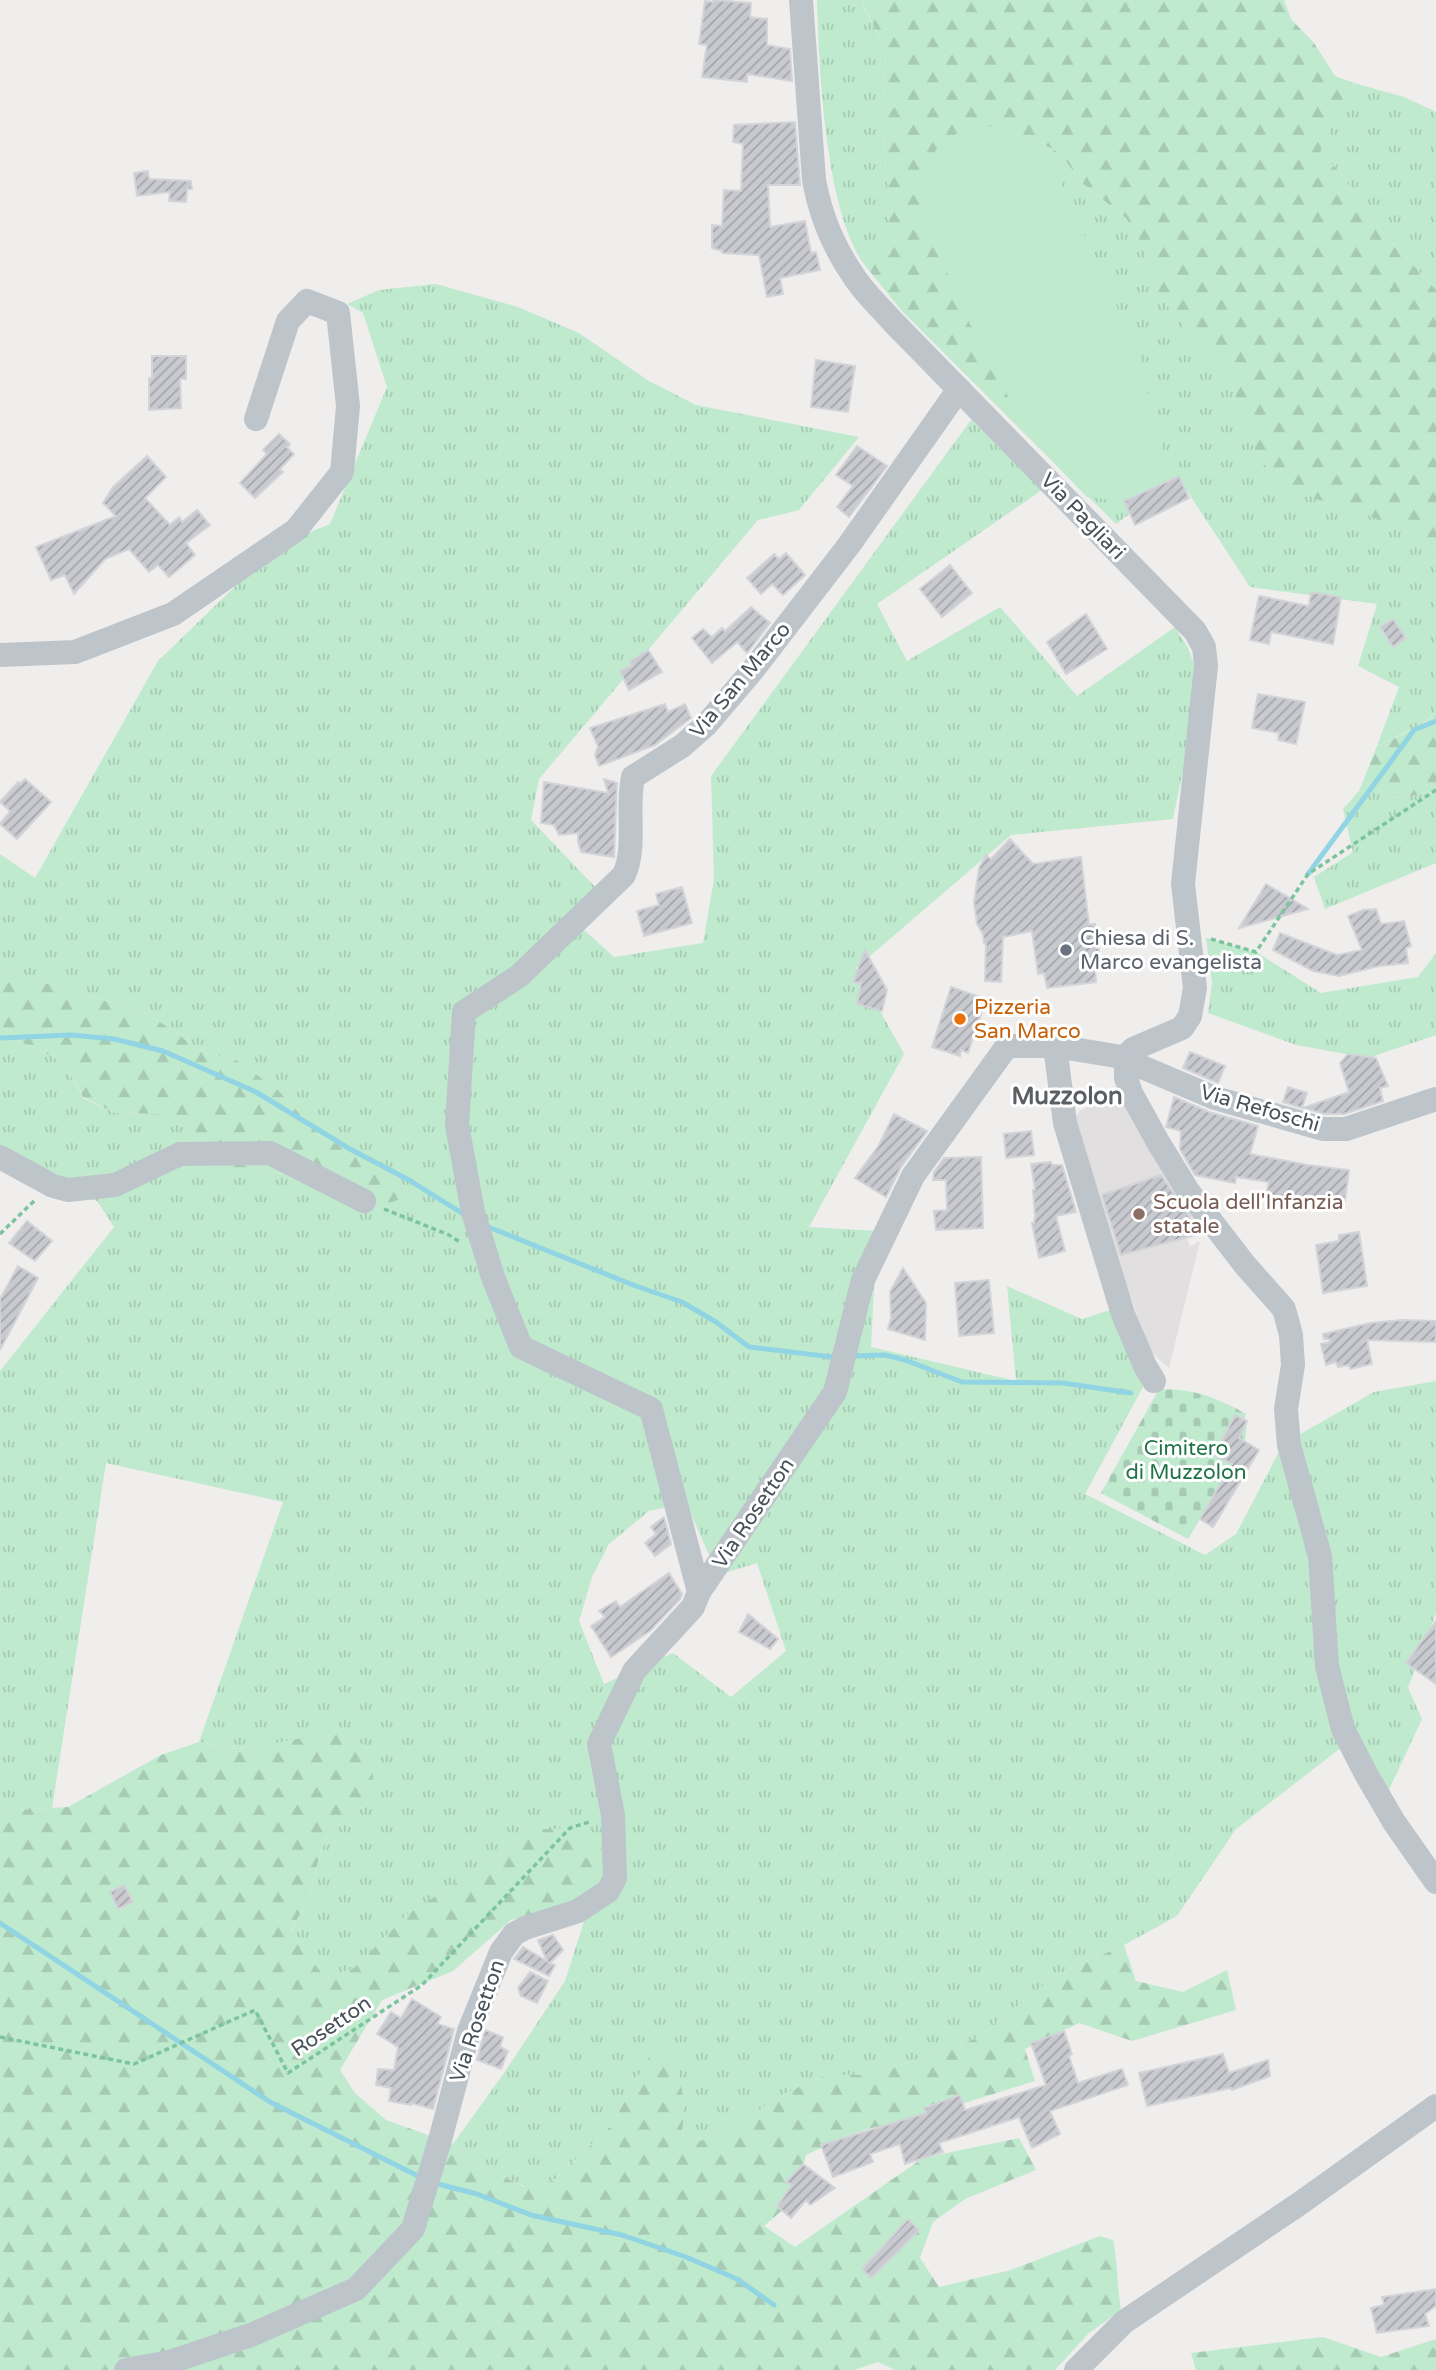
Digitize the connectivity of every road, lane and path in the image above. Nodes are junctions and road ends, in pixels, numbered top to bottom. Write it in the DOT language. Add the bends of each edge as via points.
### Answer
graph roads {
  1 [pos="802,0"];
  2 [pos="959,389"];
  3 [pos="256,419"];
  4 [pos="0,655"];
  5 [pos="1436,790"];
  6 [pos="1206,938"];
  7 [pos="1055,1046"];
  8 [pos="1130,1055"];
  9 [pos="1436,1099"];
  10 [pos="0,1157"];
  11 [pos="53,1185"];
  12 [pos="364,1202"];
  13 [pos="0,1234"];
  14 [pos="488,1261"];
  15 [pos="1154,1381"];
  16 [pos="699,1592"];
  17 [pos="613,1815"];
  18 [pos="1435,1877"];
  19 [pos="0,2037"];
  20 [pos="1436,2106"];
  21 [pos="1076,2369"];
  22 [pos="126,2370"];
  1 -- 2 [label="street, Via Pagliari" via="814,180 828,230 851,274"];
  2 -- 8 [label="street, Via Pagliari" via="1195,631 1204,647 1205,677 1183,884 1195,988 1190,1016 1182,1028"];
  2 -- 14 [label="street, Via San Marco" via="849,545 752,671 706,725 633,777 630,861 624,875 519,976 464,1012 457,1125"];
  3 -- 4 [label="street" via="288,321 307,301 338,313 348,406 342,472 296,530 173,614 75,652"];
  5 -- 6 [label="path" via="1308,874 1256,952"];
  7 -- 8 [label="street, Via Refoschi"];
  7 -- 15 [label="street" via="1065,1123 1124,1314"];
  7 -- 16 [label="street, Via Rosetton" via="1007,1046 913,1175 863,1279 835,1392"];
  8 -- 9 [label="street, Via Refoschi" via="1215,1098 1323,1129 1346,1129"];
  8 -- 18 [label="street" via="1126,1078 1131,1093 1188,1191 1284,1309 1293,1365 1286,1409 1289,1445 1320,1556 1327,1666 1343,1728 1394,1822"];
  10 -- 11 [label="street"];
  11 -- 12 [label="street" via="68,1190 115,1185 180,1154 270,1153"];
  11 -- 13 [label="path"];
  12 -- 14 [label="path" via="449,1235"];
  14 -- 16 [label="street" via="521,1347 651,1409"];
  16 -- 17 [label="street, Via Rosetton" via="693,1606 634,1671 599,1744"];
  17 -- 19 [label="path, Rosetton" via="570,1828 422,1985 288,2073 255,2010 134,2064"];
  17 -- 22 [label="street, Via Rosetton" via="615,1878 608,1891 578,1911 514,1934 501,1952 469,2031 412,2229 356,2289 251,2335 170,2362"];
  20 -- 21 [label="street" via="1124,2322"];
}
